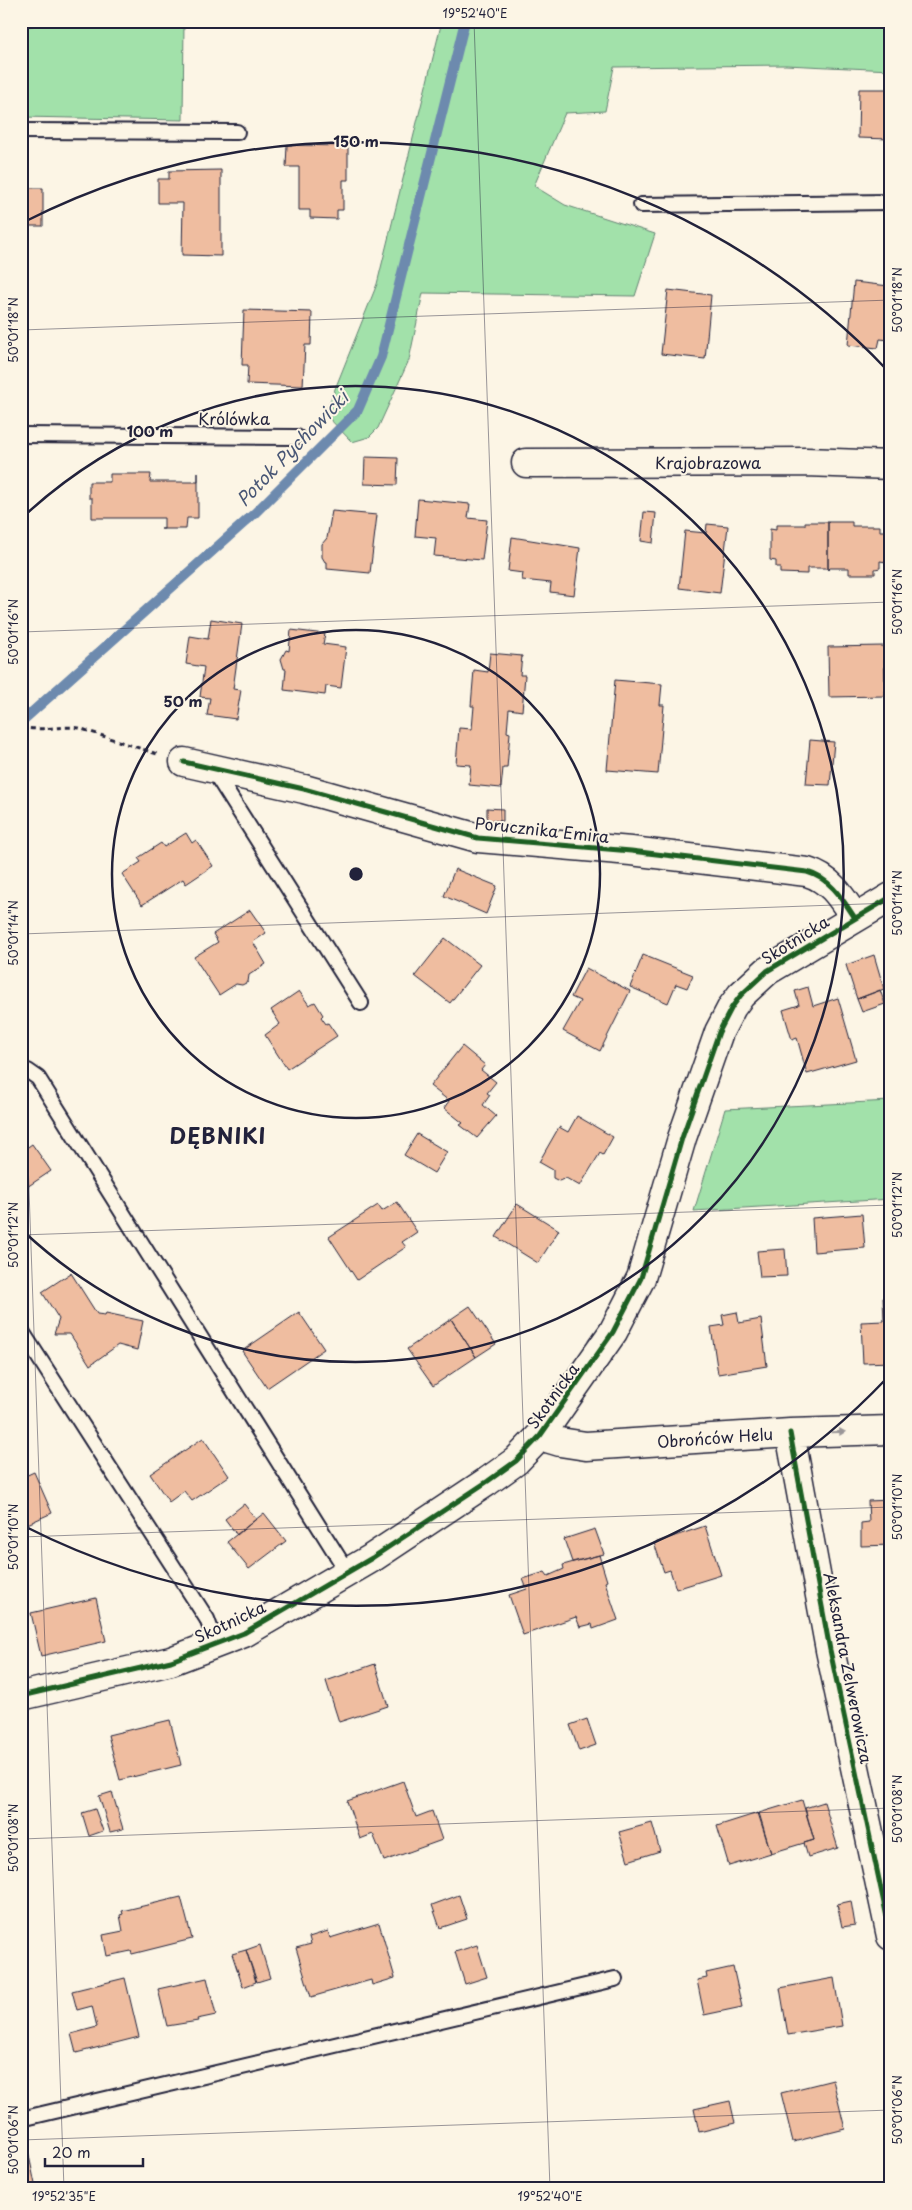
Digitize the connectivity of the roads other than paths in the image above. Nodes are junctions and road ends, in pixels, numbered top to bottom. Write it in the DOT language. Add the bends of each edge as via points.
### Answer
graph roads {
  1 [pos="21,131"];
  2 [pos="237,132"];
  3 [pos="891,202"];
  4 [pos="641,205"];
  5 [pos="21,435"];
  6 [pos="297,437"];
  7 [pos="526,463"];
  8 [pos="891,465"];
  9 [pos="184,762"];
  10 [pos="213,770"];
  11 [pos="891,897"];
  12 [pos="855,918"];
  13 [pos="361,1003"];
  14 [pos="21,1071"];
  15 [pos="21,1330"];
  16 [pos="891,1430"];
  17 [pos="790,1433"];
  18 [pos="540,1436"];
  19 [pos="348,1572"];
  20 [pos="216,1644"];
  21 [pos="21,1696"];
  22 [pos="891,1936"];
  23 [pos="615,1979"];
  24 [pos="21,2119"];
  1 -- 2 [label="lane"];
  3 -- 4 [label="lane"];
  5 -- 6 [label="lane, Królówka"];
  7 -- 8 [label="street, Krajobrazowa" via="806,462"];
  9 -- 10 [label="street, Porucznika Emira"];
  10 -- 12 [label="street, Porucznika Emira" via="304,789 478,838 632,851 807,872 831,884"];
  10 -- 13 [label="lane"];
  11 -- 12 [label="street, Skotnicka"];
  12 -- 18 [label="street, Skotnicka" via="767,971 732,1007 719,1032 684,1130 645,1266 631,1300 600,1352"];
  14 -- 19 [label="lane" via="28,1071 38,1078"];
  15 -- 20 [label="lane" via="207,1619"];
  17 -- 16 [label="street, Obrońców Helu, one-way"];
  17 -- 18 [label="street, Obrońców Helu" via="586,1446"];
  17 -- 22 [label="street, Aleksandra Zelwerowicza" via="830,1650"];
  18 -- 19 [label="street, Skotnicka" via="501,1472"];
  19 -- 20 [label="street, Skotnicka" via="244,1633"];
  20 -- 21 [label="street, Skotnicka" via="171,1661"];
  23 -- 24 [label="lane"];
}
